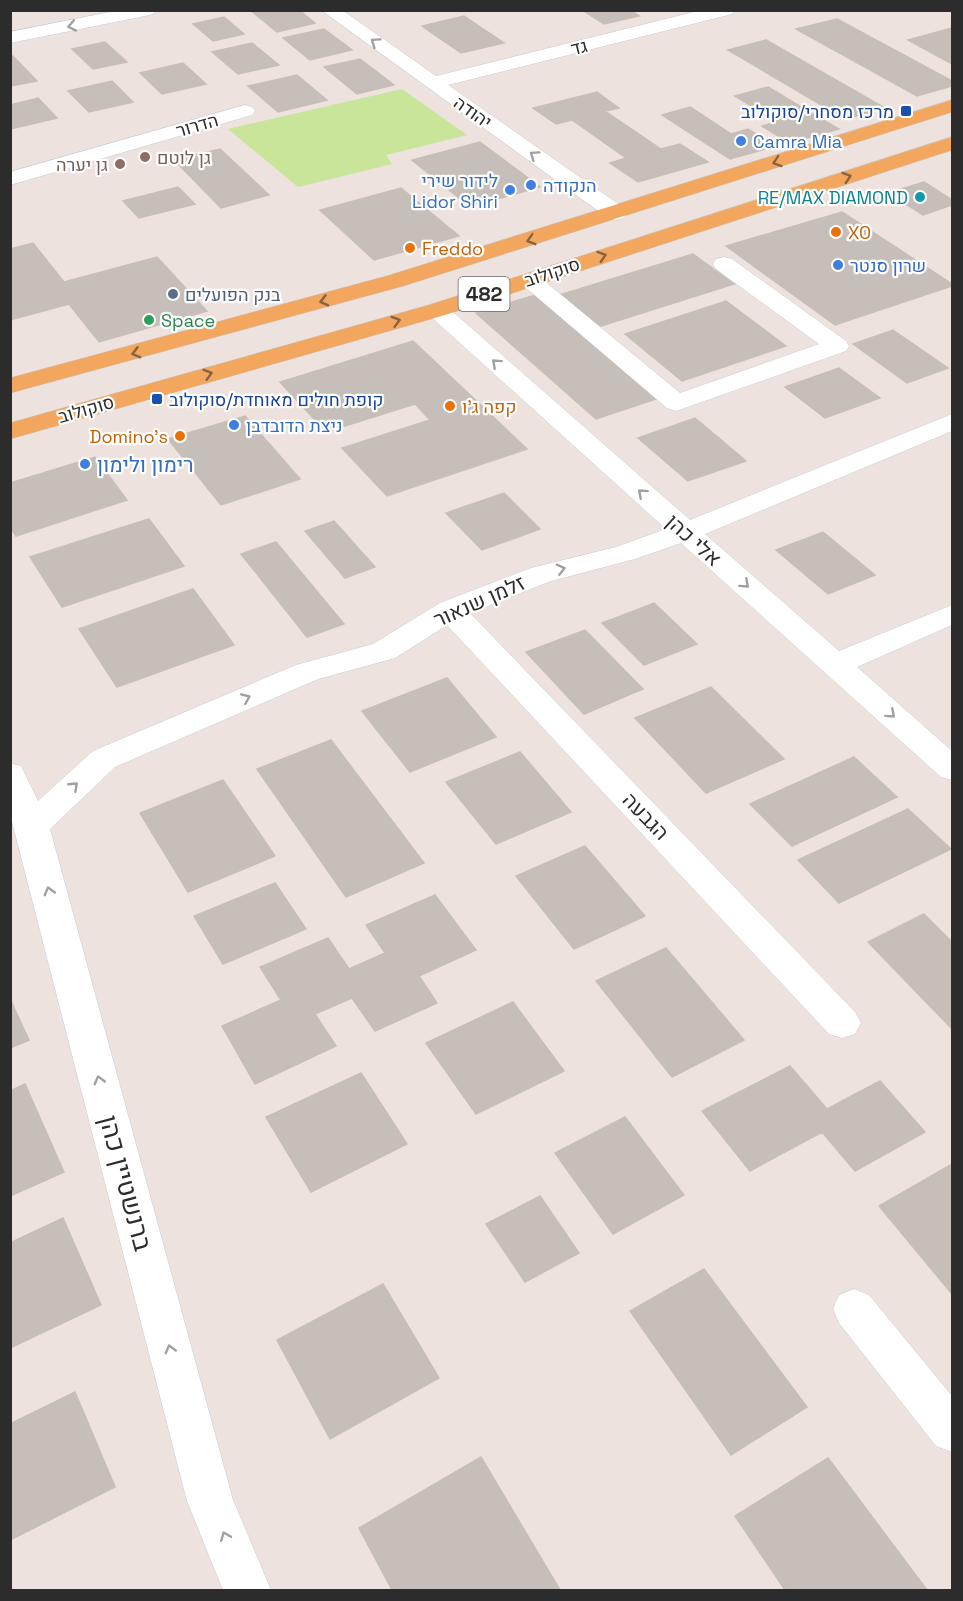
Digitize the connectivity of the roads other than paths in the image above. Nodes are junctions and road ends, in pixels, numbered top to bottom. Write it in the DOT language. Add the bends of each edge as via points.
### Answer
graph roads {
  1 [pos="150,10"];
  2 [pos="330,10"];
  3 [pos="726,10"];
  4 [pos="10,38"];
  5 [pos="432,83"];
  6 [pos="952,106"];
  7 [pos="245,111"];
  8 [pos="952,143"];
  9 [pos="10,179"];
  10 [pos="616,213"];
  11 [pos="724,264"];
  12 [pos="529,280"];
  13 [pos="437,310"];
  14 [pos="10,386"];
  15 [pos="952,422"];
  16 [pos="10,431"];
  17 [pos="685,532"];
  18 [pos="450,610"];
  19 [pos="952,614"];
  20 [pos="835,664"];
  21 [pos="952,769"];
  22 [pos="10,774"];
  23 [pos="32,826"];
  24 [pos="842,1023"];
  25 [pos="854,1309"];
  26 [pos="952,1430"];
  27 [pos="247,1590"];
  1 -- 4 [label="street, one-way"];
  5 -- 2 [label="street, יהודה, one-way"];
  3 -- 5 [label="street, גד"];
  10 -- 5 [label="street, יהודה, one-way"];
  6 -- 10 [label="main road, סוקולוב / 482, one-way"];
  7 -- 9 [label="street, הדרור"];
  12 -- 8 [label="main road, סוקולוב / 482, one-way"];
  10 -- 14 [label="main road, סוקולוב / 482, one-way" via="395,281"];
  11 -- 12 [label="street" via="837,346 675,404"];
  12 -- 13 [label="main road, סוקולוב / 482"];
  16 -- 13 [label="main road, סוקולוב / 482, one-way"];
  17 -- 13 [label="street, אלי כהן, one-way"];
  15 -- 17 [label="street, זלמן שנאור"];
  18 -- 17 [label="street, זלמן שנאור, one-way" via="541,574 625,553"];
  17 -- 20 [label="street, אלי כהן, one-way"];
  23 -- 18 [label="street, זלמן שנאור, one-way" via="104,759 307,672 384,651"];
  18 -- 24 [label="street, הגבעה"];
  19 -- 20 [label="street"];
  20 -- 21 [label="street, אלי כהן, one-way"];
  22 -- 23 [label="street, ברנשטיין כהן"];
  27 -- 23 [label="street, ברנשטיין כהן, one-way" via="210,1501"];
  25 -- 26 [label="street"];
}
